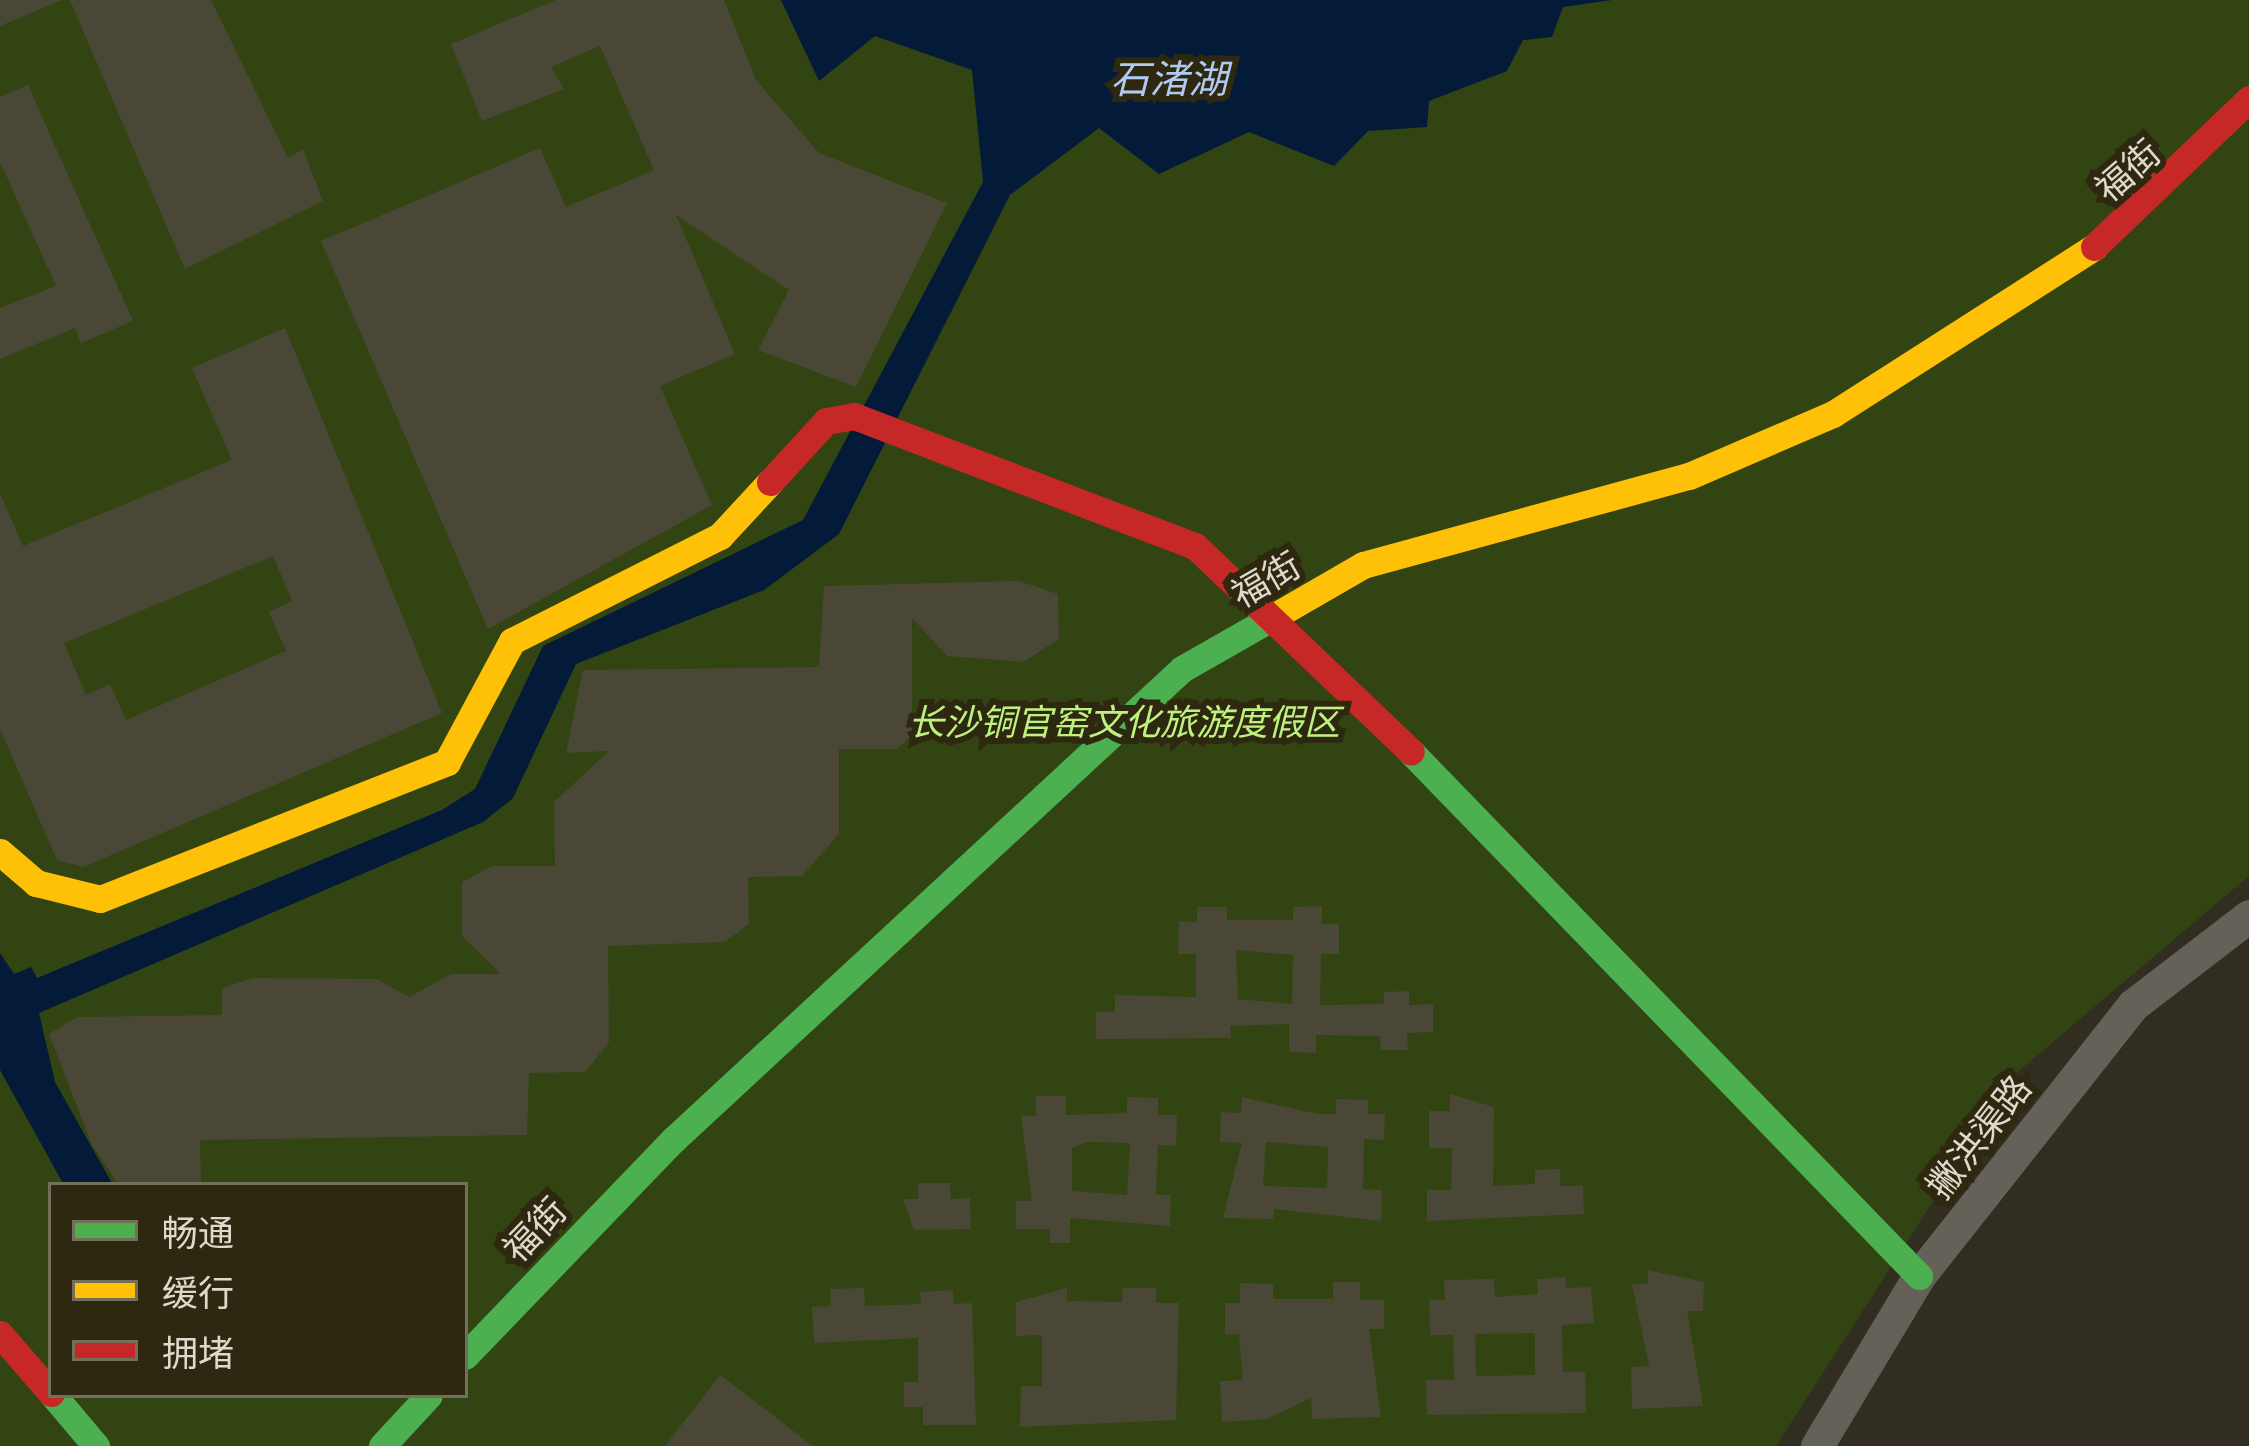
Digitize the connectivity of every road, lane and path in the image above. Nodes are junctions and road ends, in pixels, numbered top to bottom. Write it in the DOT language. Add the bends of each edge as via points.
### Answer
graph roads {
  1 [pos="2249,99"];
  2 [pos="1278,614"];
  3 [pos="0,852"];
  4 [pos="2249,916"];
  5 [pos="1919,1276"];
  6 [pos="0,1334"];
  7 [pos="468,1353"];
  8 [pos="48,1389"];
  9 [pos="55,1398"];
  10 [pos="426,1398"];
  11 [pos="96,1446"];
  12 [pos="382,1446"];
  13 [pos="1817,1446"];
  1 -- 2 [label="street, 福街" via="2079,261 1833,414 1689,476 1363,566"];
  2 -- 3 [label="street" via="1195,546 854,416 826,421 719,536 512,641 447,763 100,899 36,883"];
  2 -- 5 [label="street"];
  2 -- 7 [label="street, 福街" via="1182,669 674,1139"];
  4 -- 5 [label="street, 撇洪渠路" via="2133,1005"];
  5 -- 13 [label="street, 撇洪渠路"];
  6 -- 8 [label="street"];
  9 -- 11 [label="street"];
  10 -- 12 [label="street"];
}
